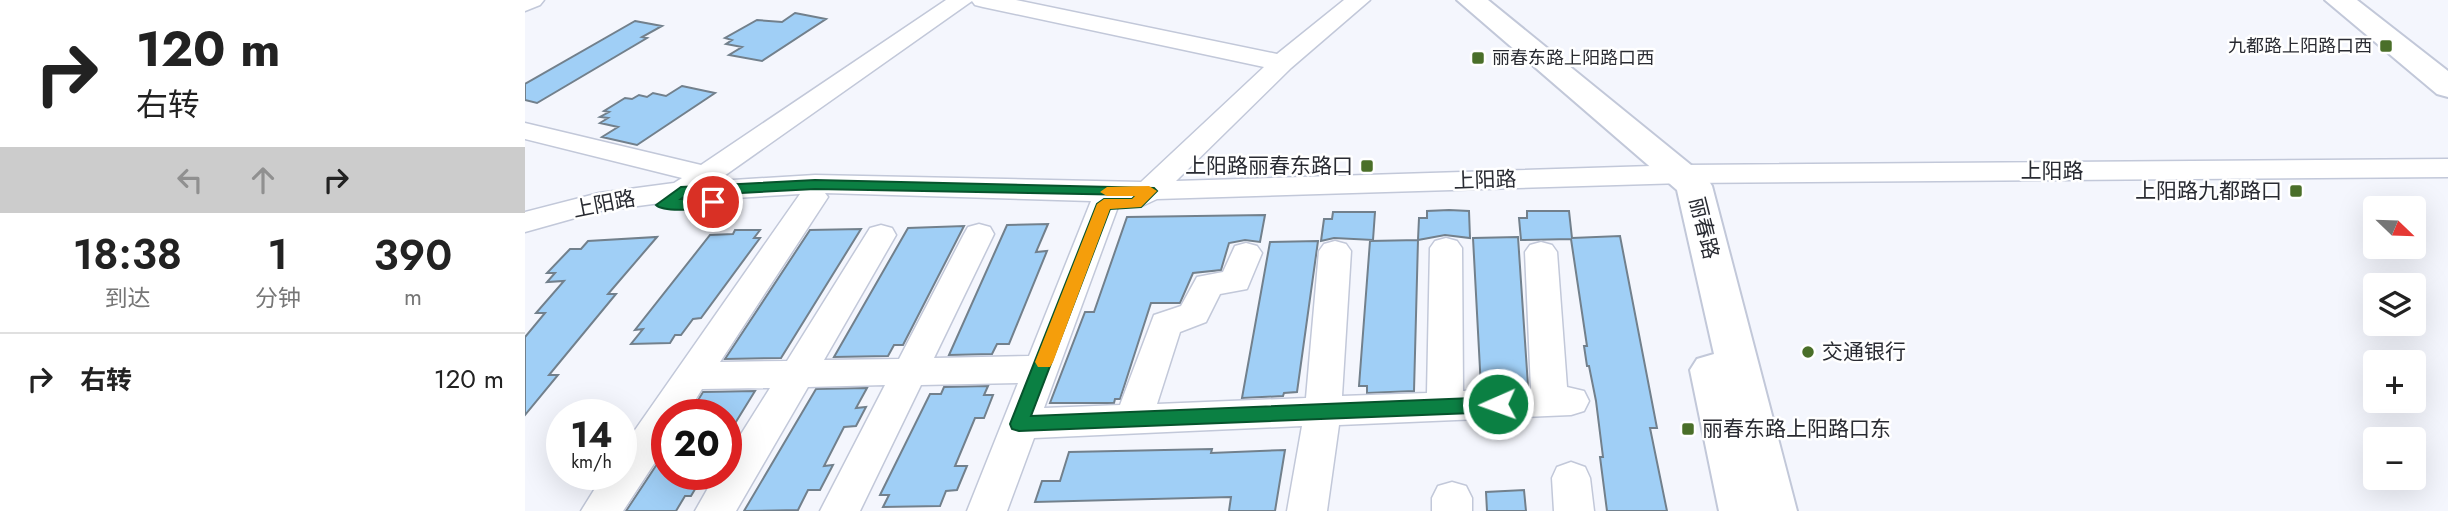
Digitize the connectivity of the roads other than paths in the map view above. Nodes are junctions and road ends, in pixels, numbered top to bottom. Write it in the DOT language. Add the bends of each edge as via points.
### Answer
graph roads {
  1 [pos="532,0"];
  2 [pos="961,0"];
  3 [pos="983,0"];
  4 [pos="1358,0"];
  5 [pos="1453,0"];
  6 [pos="1471,0"];
  7 [pos="2339,0"];
  8 [pos="2371,0"];
  9 [pos="525,4"];
  10 [pos="2448,58"];
  11 [pos="1282,63"];
  12 [pos="2448,87"];
  13 [pos="525,131"];
  14 [pos="2448,168"];
  15 [pos="705,175"];
  16 [pos="1676,180"];
  17 [pos="2448,180"];
  18 [pos="813,197"];
  19 [pos="672,199"];
  20 [pos="1130,200"];
  21 [pos="525,222"];
  22 [pos="525,234"];
  23 [pos="979,234"];
  24 [pos="881,235"];
  25 [pos="1446,248"];
  26 [pos="1335,251"];
  27 [pos="1541,252"];
  28 [pos="1246,253"];
  29 [pos="1041,369"];
  30 [pos="910,372"];
  31 [pos="798,374"];
  32 [pos="692,376"];
  33 [pos="1445,406"];
  34 [pos="1323,412"];
  35 [pos="1134,419"];
  36 [pos="1019,424"];
  37 [pos="601,511"];
  38 [pos="715,511"];
  39 [pos="841,511"];
  40 [pos="987,511"];
  41 [pos="1307,511"];
  42 [pos="1743,511"];
  43 [pos="1773,511"];
  1 -- 9 [label="street"];
  2 -- 15 [label="street"];
  3 -- 11 [label="street"];
  4 -- 11 [label="street"];
  5 -- 16 [label="main road"];
  6 -- 16 [label="main road, 丽春路"];
  7 -- 12 [label="main road"];
  8 -- 10 [label="main road"];
  11 -- 20 [label="street"];
  13 -- 15 [label="street"];
  14 -- 16 [label="street, 上阳路"];
  15 -- 19 [label="street"];
  16 -- 17 [label="street, 上阳路"];
  16 -- 20 [label="street, 上阳路"];
  16 -- 42 [label="main road, 丽春路"];
  16 -- 43 [label="main road, 丽春路"];
  18 -- 19 [label="street, 上阳路"];
  18 -- 20 [label="street, 上阳路"];
  18 -- 32 [label="street"];
  19 -- 20 [label="street, 上阳路" via="815,184"];
  19 -- 21 [label="street, 上阳路" via="599,202"];
  19 -- 22 [label="street, 上阳路"];
  20 -- 29 [label="street"];
  23 -- 30 [label="street"];
  24 -- 31 [label="street"];
  25 -- 33 [label="street"];
  26 -- 34 [label="street"];
  27 -- 33 [label="street" via="1561,402"];
  28 -- 35 [label="street" via="1236,281 1207,285 1194,314 1166,324"];
  29 -- 30 [label="street"];
  29 -- 36 [label="street"];
  30 -- 31 [label="street"];
  30 -- 39 [label="street"];
  31 -- 32 [label="street"];
  31 -- 38 [label="street"];
  32 -- 37 [label="street"];
  33 -- 34 [label="street"];
  34 -- 35 [label="street"];
  34 -- 41 [label="street"];
  35 -- 36 [label="street"];
  36 -- 40 [label="street"];
}
